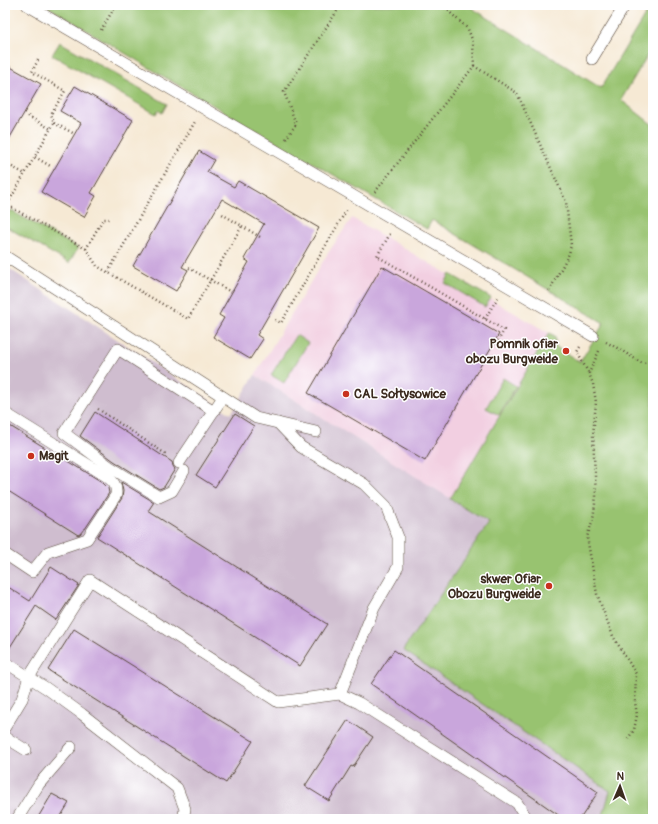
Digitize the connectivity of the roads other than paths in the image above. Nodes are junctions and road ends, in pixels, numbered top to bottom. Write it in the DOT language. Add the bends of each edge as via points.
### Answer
graph roads {
  1 [pos="26,5"];
  2 [pos="625,5"];
  3 [pos="592,59"];
  4 [pos="5,256"];
  5 [pos="593,336"];
  6 [pos="223,397"];
  7 [pos="214,411"];
  8 [pos="5,413"];
  9 [pos="278,423"];
  10 [pos="316,432"];
  11 [pos="5,554"];
  12 [pos="5,662"];
  13 [pos="29,677"];
  14 [pos="340,694"];
  15 [pos="5,727"];
  16 [pos="5,737"];
  17 [pos="71,747"];
  18 [pos="26,750"];
  19 [pos="17,819"];
  20 [pos="183,819"];
  21 [pos="527,819"];
  1 -- 5 [label="lane"];
  2 -- 3 [label="lane"];
  4 -- 6 [label="lane"];
  6 -- 7 [label="lane"];
  6 -- 9 [label="lane" via="256,418"];
  7 -- 7 [label="lane" via="118,349 64,433 110,467 159,497 172,491 182,467"];
  8 -- 11 [label="lane" via="106,476 116,485 116,495 87,539 48,552 32,572"];
  9 -- 10 [label="lane"];
  9 -- 14 [label="lane" via="301,447 364,484 386,506 398,537 398,567 374,608"];
  12 -- 13 [label="lane"];
  13 -- 14 [label="lane" via="90,580 278,702"];
  13 -- 15 [label="lane" via="22,699"];
  13 -- 20 [label="lane" via="82,714 177,788 185,809"];
  14 -- 21 [label="lane" via="359,703 517,803"];
  16 -- 18 [label="lane"];
  17 -- 19 [label="lane" via="39,784"];
}
